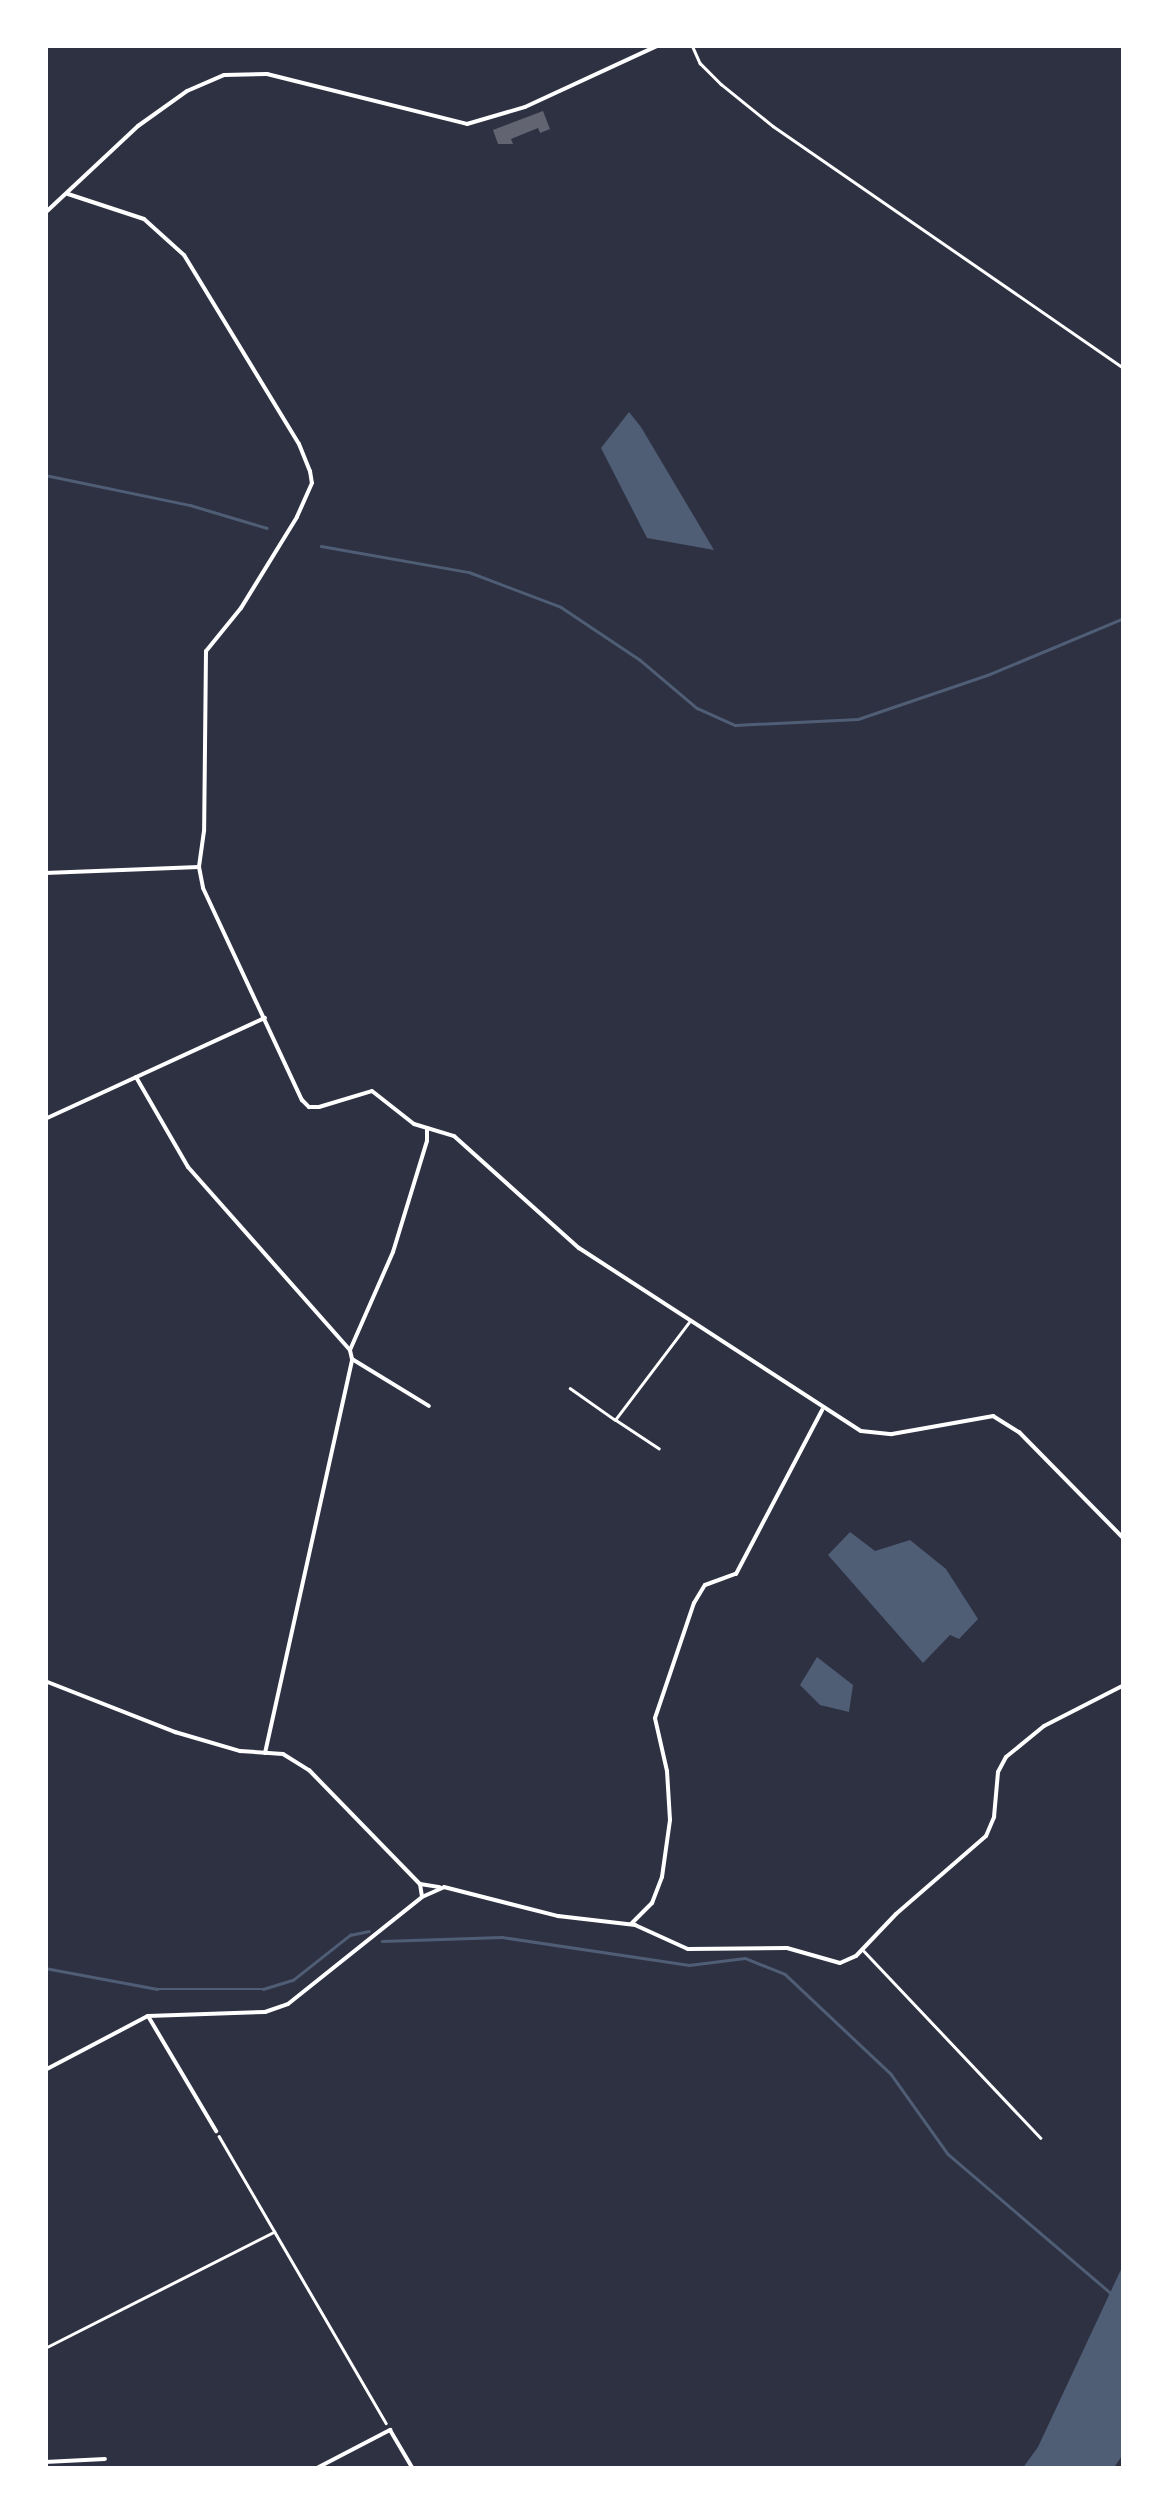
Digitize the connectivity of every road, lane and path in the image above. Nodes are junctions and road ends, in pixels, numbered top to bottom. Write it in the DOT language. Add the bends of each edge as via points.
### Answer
graph roads {
  1 [pos="659,45"];
  2 [pos="692,45"];
  3 [pos="68,194"];
  4 [pos="45,213"];
  5 [pos="1124,368"];
  6 [pos="199,867"];
  7 [pos="45,873"];
  8 [pos="265,1018"];
  9 [pos="136,1077"];
  10 [pos="45,1119"];
  11 [pos="427,1128"];
  12 [pos="688,1322"];
  13 [pos="350,1350"];
  14 [pos="352,1359"];
  15 [pos="570,1388"];
  16 [pos="429,1406"];
  17 [pos="822,1410"];
  18 [pos="615,1420"];
  19 [pos="659,1449"];
  20 [pos="1124,1539"];
  21 [pos="45,1681"];
  22 [pos="1124,1684"];
  23 [pos="265,1754"];
  24 [pos="420,1884"];
  25 [pos="444,1887"];
  26 [pos="422,1896"];
  27 [pos="630,1924"];
  28 [pos="863,1950"];
  29 [pos="148,2016"];
  30 [pos="45,2070"];
  31 [pos="216,2130"];
  32 [pos="1041,2138"];
  33 [pos="274,2232"];
  34 [pos="45,2348"];
  35 [pos="390,2430"];
  36 [pos="105,2459"];
  37 [pos="45,2462"];
  38 [pos="315,2469"];
  39 [pos="413,2469"];
  1 -- 3 [label="street" via="524,107 467,124 267,74 224,75 187,91 138,126"];
  2 -- 5 [label="path" via="700,63 773,126"];
  3 -- 4 [label="street"];
  3 -- 6 [label="street" via="144,219 184,256 307,461 312,483 288,532 206,651"];
  6 -- 7 [label="street"];
  6 -- 8 [label="street"];
  8 -- 9 [label="street"];
  8 -- 11 [label="street" via="309,1107 372,1091"];
  9 -- 10 [label="street"];
  9 -- 13 [label="street" via="188,1167"];
  11 -- 12 [label="street" via="454,1136 579,1248"];
  11 -- 13 [label="street" via="394,1252"];
  12 -- 17 [label="street"];
  12 -- 18 [label="lane"];
  13 -- 14 [label="street"];
  14 -- 16 [label="street"];
  14 -- 23 [label="street"];
  15 -- 18 [label="lane"];
  17 -- 20 [label="street" via="861,1431 892,1434 993,1416 1020,1432"];
  17 -- 27 [label="street" via="736,1574 705,1585 694,1603 655,1718 670,1820 662,1877 652,1903"];
  18 -- 19 [label="lane"];
  21 -- 23 [label="street" via="175,1732"];
  22 -- 28 [label="street" via="1044,1726 1006,1757 986,1836"];
  23 -- 24 [label="street" via="283,1754 309,1770"];
  24 -- 25 [label="street"];
  24 -- 26 [label="street"];
  25 -- 26 [label="street"];
  25 -- 27 [label="street" via="558,1916"];
  26 -- 29 [label="street" via="288,2004 265,2012"];
  27 -- 28 [label="street" via="688,1949 787,1948 834,1963"];
  28 -- 32 [label="lane"];
  29 -- 30 [label="street"];
  29 -- 31 [label="street"];
  31 -- 33 [label="path"];
  33 -- 34 [label="path"];
  33 -- 35 [label="path"];
  35 -- 38 [label="street"];
  35 -- 39 [label="street"];
  36 -- 37 [label="street"];
}
